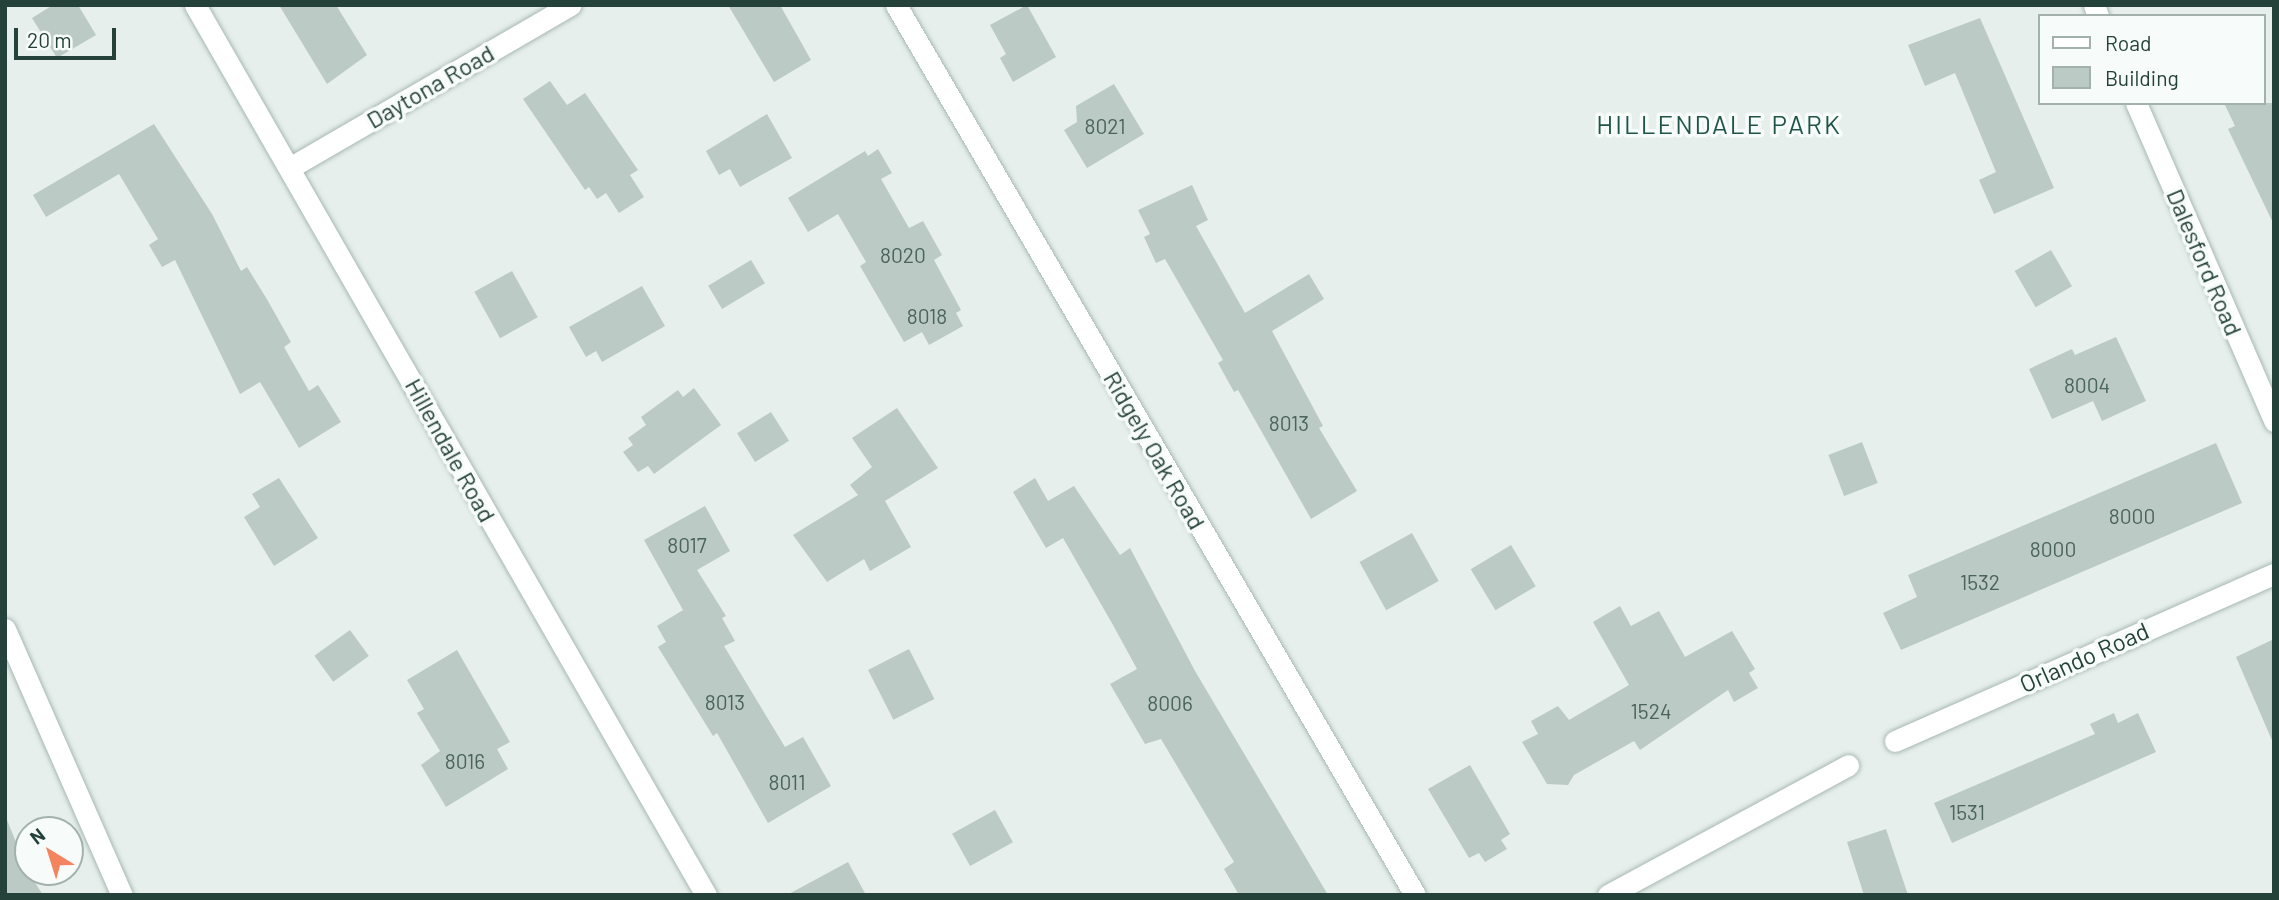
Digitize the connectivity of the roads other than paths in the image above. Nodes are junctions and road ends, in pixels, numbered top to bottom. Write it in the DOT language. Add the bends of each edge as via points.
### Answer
graph roads {
  1 [pos="195,5"];
  2 [pos="569,5"];
  3 [pos="896,5"];
  4 [pos="2137,105"];
  5 [pos="291,167"];
  6 [pos="2274,421"];
  7 [pos="2274,574"];
  8 [pos="5,629"];
  9 [pos="1895,741"];
  10 [pos="1848,765"];
  11 [pos="122,895"];
  12 [pos="706,895"];
  13 [pos="1415,895"];
  14 [pos="1608,895"];
  1 -- 5 [label="street, Hillendale Road"];
  2 -- 5 [label="street, Daytona Road"];
  3 -- 13 [label="street, Ridgely Oak Road"];
  4 -- 6 [label="street, Dalesford Road"];
  5 -- 12 [label="street, Hillendale Road"];
  7 -- 9 [label="street, Orlando Road"];
  8 -- 11 [label="street"];
  10 -- 14 [label="street"];
}
